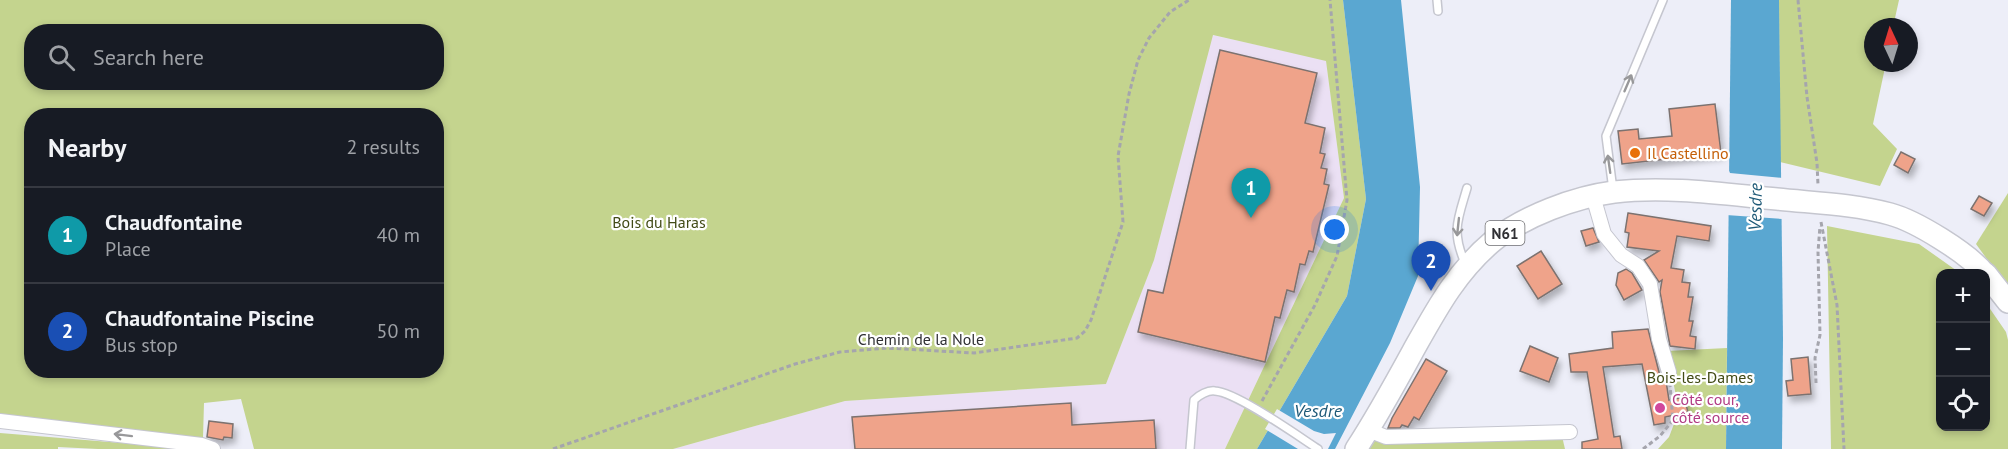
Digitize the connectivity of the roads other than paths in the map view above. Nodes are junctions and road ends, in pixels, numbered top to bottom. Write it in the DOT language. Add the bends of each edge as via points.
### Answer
graph roads {
  1 [pos="1437,0"];
  2 [pos="1663,0"];
  3 [pos="1438,10"];
  4 [pos="1467,188"];
  5 [pos="1603,194"];
  6 [pos="1466,266"];
  7 [pos="1979,269"];
  8 [pos="1990,280"];
  9 [pos="2008,302"];
  10 [pos="1669,372"];
  11 [pos="0,421"];
  12 [pos="1368,430"];
  13 [pos="1570,432"];
  14 [pos="207,447"];
  15 [pos="1190,449"];
  16 [pos="1318,449"];
  17 [pos="1356,449"];
  1 -- 3 [label="lane"];
  5 -- 2 [label="lane, one-way" via="1606,136"];
  4 -- 6 [label="lane, one-way" via="1456,227"];
  5 -- 6 [label="main road, N61" via="1557,206 1515,227"];
  5 -- 7 [label="main road, N61" via="1658,189 1725,194 1814,209 1845,205 1892,214 1954,247"];
  5 -- 10 [label="street" via="1604,234 1621,255 1638,266 1650,284"];
  6 -- 12 [label="main road, N61" via="1440,302"];
  8 -- 9 [label="main road, N61"];
  14 -- 11 [label="street, one-way"];
  12 -- 13 [label="street" via="1386,437"];
  12 -- 17 [label="main road, N61"];
  15 -- 16 [label="lane" via="1194,400 1214,390 1258,411"];
}
